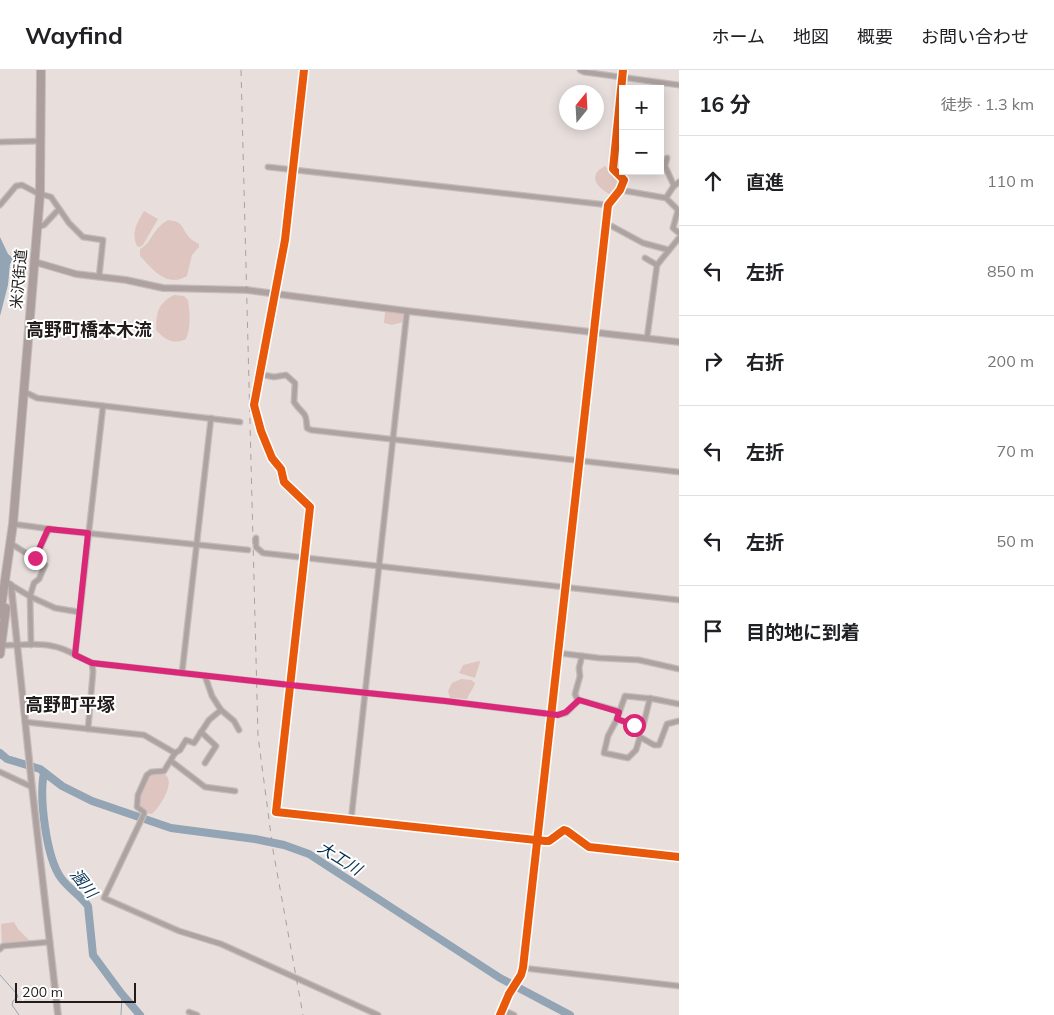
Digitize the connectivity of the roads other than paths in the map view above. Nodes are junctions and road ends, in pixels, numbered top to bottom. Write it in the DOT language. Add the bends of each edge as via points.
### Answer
graph roads {
  1 [pos="41,70"];
  2 [pos="304,70"];
  3 [pos="580,70"];
  4 [pos="624,70"];
  5 [pos="622,77"];
  6 [pos="679,85"];
  7 [pos="41,141"];
  8 [pos="0,142"];
  9 [pos="667,158"];
  10 [pos="268,167"];
  11 [pos="293,170"];
  12 [pos="679,182"];
  13 [pos="674,186"];
  14 [pos="620,190"];
  15 [pos="40,194"];
  16 [pos="666,198"];
  17 [pos="608,204"];
  18 [pos="0,206"];
  19 [pos="60,209"];
  20 [pos="606,223"];
  21 [pos="38,227"];
  22 [pos="679,233"];
  23 [pos="679,238"];
  24 [pos="669,250"];
  25 [pos="645,258"];
  26 [pos="35,262"];
  27 [pos="657,264"];
  28 [pos="99,276"];
  29 [pos="275,294"];
  30 [pos="407,311"];
  31 [pos="594,332"];
  32 [pos="647,338"];
  33 [pos="679,342"];
  34 [pos="259,374"];
  35 [pos="23,391"];
  36 [pos="103,406"];
  37 [pos="210,418"];
  38 [pos="240,422"];
  39 [pos="393,439"];
  40 [pos="580,460"];
  41 [pos="679,472"];
  42 [pos="13,524"];
  43 [pos="48,529"];
  44 [pos="88,533"];
  45 [pos="256,538"];
  46 [pos="196,544"];
  47 [pos="9,547"];
  48 [pos="248,550"];
  49 [pos="304,557"];
  50 [pos="35,558"];
  51 [pos="379,566"];
  52 [pos="8,583"];
  53 [pos="565,586"];
  54 [pos="30,596"];
  55 [pos="679,600"];
  56 [pos="79,612"];
  57 [pos="0,615"];
  58 [pos="1,644"];
  59 [pos="31,645"];
  60 [pos="17,646"];
  61 [pos="558,653"];
  62 [pos="0,654"];
  63 [pos="75,655"];
  64 [pos="582,656"];
  65 [pos="92,663"];
  66 [pos="679,669"];
  67 [pos="182,673"];
  68 [pos="205,676"];
  69 [pos="290,685"];
  70 [pos="364,693"];
  71 [pos="650,698"];
  72 [pos="578,701"];
  73 [pos="679,704"];
  74 [pos="221,710"];
  75 [pos="619,712"];
  76 [pos="551,714"];
  77 [pos="617,719"];
  78 [pos="679,720"];
  79 [pos="25,722"];
  80 [pos="634,725"];
  81 [pos="88,729"];
  82 [pos="239,730"];
  83 [pos="201,732"];
  84 [pos="640,737"];
  85 [pos="174,753"];
  86 [pos="171,761"];
  87 [pos="205,764"];
  88 [pos="0,772"];
  89 [pos="32,787"];
  90 [pos="235,791"];
  91 [pos="351,821"];
  92 [pos="537,840"];
  93 [pos="679,857"];
  94 [pos="50,942"];
  95 [pos="0,949"];
  96 [pos="523,968"];
  97 [pos="679,986"];
  98 [pos="189,1012"];
  99 [pos="501,1013"];
  100 [pos="58,1015"];
  101 [pos="197,1015"];
  102 [pos="378,1015"];
  103 [pos="514,1015"];
  1 -- 7 [label="highway, 米沢街道"];
  2 -- 11 [label="street"];
  3 -- 5 [label="street"];
  4 -- 5 [label="street"];
  5 -- 6 [label="street"];
  5 -- 14 [label="street" via="613,169 624,180"];
  7 -- 8 [label="street"];
  7 -- 15 [label="highway, 米沢街道"];
  9 -- 13 [label="street" via="665,166"];
  10 -- 11 [label="street"];
  11 -- 17 [label="street"];
  11 -- 29 [label="street"];
  12 -- 13 [label="street"];
  13 -- 16 [label="street"];
  14 -- 16 [label="street"];
  14 -- 17 [label="street"];
  15 -- 18 [label="street" via="19,184"];
  15 -- 19 [label="street" via="50,197"];
  15 -- 21 [label="highway, 米沢街道"];
  16 -- 22 [label="street" via="678,210 673,228"];
  17 -- 20 [label="street"];
  19 -- 21 [label="street"];
  19 -- 28 [label="street" via="83,237 103,240"];
  20 -- 24 [label="street" via="643,243"];
  20 -- 31 [label="street"];
  21 -- 26 [label="highway, 米沢街道"];
  23 -- 24 [label="street"];
  24 -- 27 [label="street"];
  25 -- 27 [label="street"];
  26 -- 28 [label="street" via="76,274"];
  26 -- 35 [label="highway, 米沢街道"];
  27 -- 32 [label="street"];
  28 -- 29 [label="street" via="163,288"];
  29 -- 30 [label="street"];
  29 -- 34 [label="street"];
  30 -- 31 [label="street"];
  30 -- 39 [label="street"];
  31 -- 32 [label="street"];
  31 -- 40 [label="street"];
  32 -- 33 [label="street"];
  34 -- 39 [label="street" via="270,377 286,375 295,383 294,402 305,413 307,428 311,430"];
  34 -- 49 [label="street" via="254,406 261,431 272,458 281,468 284,482 310,507"];
  35 -- 36 [label="street" via="37,398"];
  35 -- 42 [label="highway, 米沢街道"];
  36 -- 37 [label="street"];
  36 -- 44 [label="street"];
  37 -- 38 [label="street"];
  37 -- 46 [label="street"];
  39 -- 40 [label="street"];
  39 -- 51 [label="street"];
  40 -- 41 [label="street"];
  40 -- 53 [label="street"];
  42 -- 43 [label="street"];
  42 -- 47 [label="highway, 米沢街道"];
  43 -- 44 [label="street"];
  43 -- 50 [label="street"];
  44 -- 46 [label="street"];
  44 -- 56 [label="street"];
  45 -- 49 [label="street" via="256,546 263,553"];
  46 -- 48 [label="street"];
  46 -- 67 [label="street"];
  47 -- 50 [label="street"];
  47 -- 52 [label="highway, 米沢街道"];
  49 -- 51 [label="street"];
  49 -- 69 [label="street"];
  50 -- 54 [label="street" via="46,565"];
  51 -- 53 [label="street"];
  51 -- 70 [label="street"];
  52 -- 54 [label="street"];
  52 -- 57 [label="highway, 米沢街道"];
  52 -- 58 [label="highway, 米沢街道"];
  52 -- 60 [label="street"];
  53 -- 55 [label="street"];
  53 -- 61 [label="street"];
  54 -- 56 [label="street" via="55,608"];
  54 -- 59 [label="street"];
  56 -- 63 [label="street"];
  58 -- 60 [label="street"];
  58 -- 62 [label="highway, 米沢街道"];
  59 -- 60 [label="street"];
  59 -- 63 [label="street" via="58,647"];
  60 -- 79 [label="street"];
  61 -- 64 [label="street"];
  61 -- 76 [label="street"];
  63 -- 65 [label="street"];
  64 -- 66 [label="street" via="639,660"];
  64 -- 72 [label="street" via="575,694"];
  65 -- 67 [label="street"];
  65 -- 81 [label="street"];
  67 -- 68 [label="street"];
  68 -- 69 [label="street"];
  68 -- 74 [label="street"];
  69 -- 70 [label="street"];
  69 -- 91 [label="street" via="276,812"];
  70 -- 76 [label="street"];
  70 -- 91 [label="street"];
  71 -- 73 [label="street"];
  71 -- 75 [label="street" via="625,696"];
  71 -- 80 [label="street" via="643,726"];
  72 -- 75 [label="street"];
  72 -- 76 [label="street" via="566,712"];
  74 -- 82 [label="street"];
  74 -- 83 [label="street"];
  75 -- 77 [label="street"];
  76 -- 92 [label="street"];
  77 -- 80 [label="street"];
  77 -- 84 [label="street" via="608,736 606,754 628,758 636,750"];
  78 -- 84 [label="street" via="667,724 659,745"];
  79 -- 81 [label="street"];
  79 -- 89 [label="street"];
  80 -- 84 [label="street"];
  81 -- 85 [label="street" via="144,735"];
  83 -- 85 [label="street" via="194,743 186,740"];
  83 -- 87 [label="street" via="216,746"];
  85 -- 86 [label="street"];
  86 -- 90 [label="street" via="205,787"];
  86 -- 102 [label="street" via="164,771 151,772 144,779 136,802 144,812 140,826 104,898 179,931 221,944"];
  88 -- 89 [label="street"];
  89 -- 94 [label="street"];
  91 -- 92 [label="street"];
  92 -- 93 [label="street" via="548,841 564,830 590,847"];
  92 -- 96 [label="street"];
  94 -- 95 [label="street" via="3,946"];
  94 -- 100 [label="street"];
  96 -- 97 [label="street"];
  96 -- 99 [label="street"];
  98 -- 101 [label="street"];
  99 -- 103 [label="street"];
}
